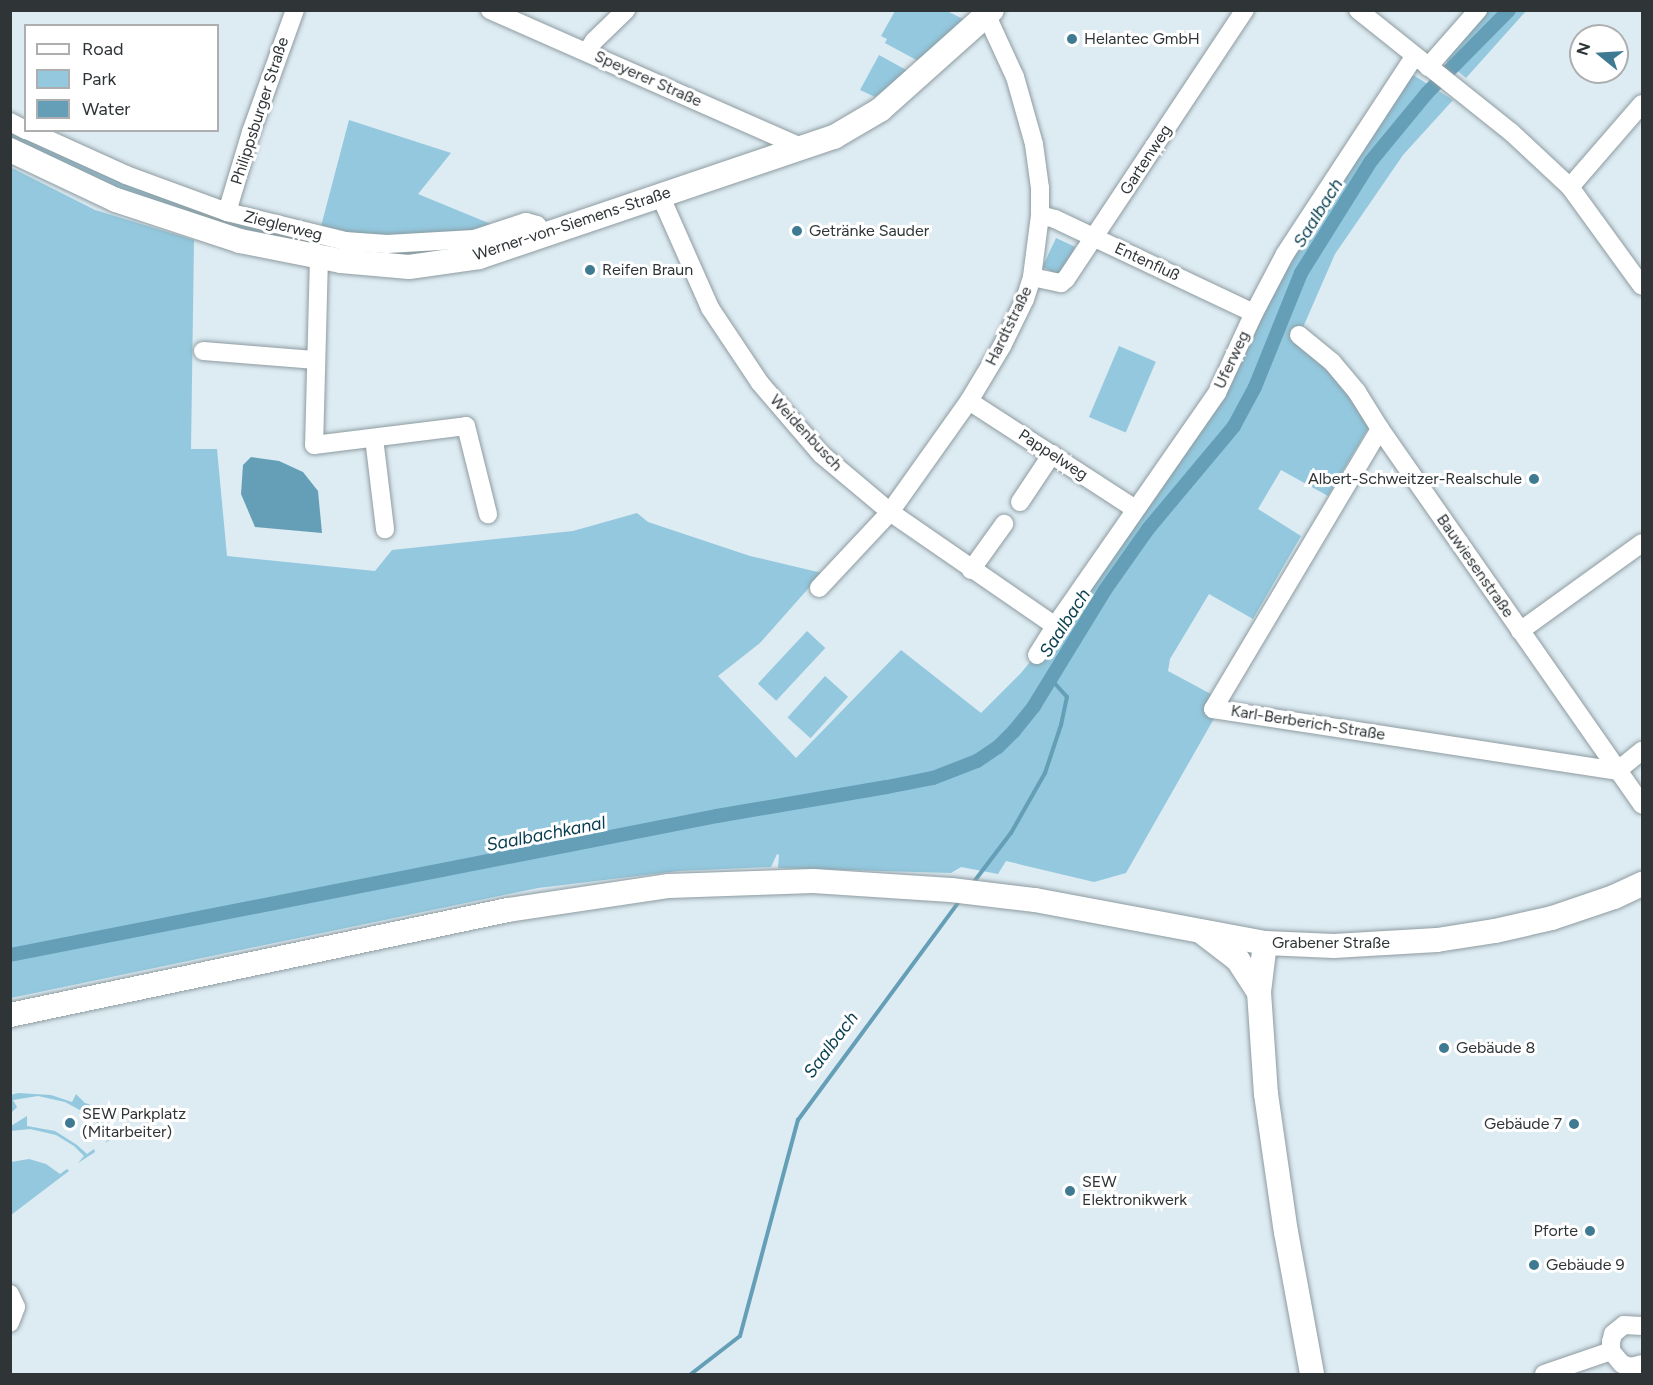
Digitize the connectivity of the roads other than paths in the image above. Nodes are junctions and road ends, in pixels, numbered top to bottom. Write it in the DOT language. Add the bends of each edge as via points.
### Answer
graph roads {
  1 [pos="295,10"];
  2 [pos="490,10"];
  3 [pos="626,10"];
  4 [pos="1245,10"];
  5 [pos="1358,10"];
  6 [pos="1478,10"];
  7 [pos="990,13"];
  8 [pos="511,15"];
  9 [pos="587,52"];
  10 [pos="1426,66"];
  11 [pos="1642,104"];
  12 [pos="10,122"];
  13 [pos="24,129"];
  14 [pos="30,132"];
  15 [pos="805,149"];
  16 [pos="10,150"];
  17 [pos="1570,186"];
  18 [pos="660,195"];
  19 [pos="227,212"];
  20 [pos="1040,216"];
  21 [pos="545,236"];
  22 [pos="1095,237"];
  23 [pos="319,257"];
  24 [pos="1032,277"];
  25 [pos="1642,286"];
  26 [pos="1254,313"];
  27 [pos="1299,335"];
  28 [pos="203,351"];
  29 [pos="314,360"];
  30 [pos="969,401"];
  31 [pos="1380,429"];
  32 [pos="374,438"];
  33 [pos="1052,454"];
  34 [pos="1020,502"];
  35 [pos="1135,509"];
  36 [pos="890,512"];
  37 [pos="488,514"];
  38 [pos="1004,524"];
  39 [pos="385,529"];
  40 [pos="1642,543"];
  41 [pos="971,570"];
  42 [pos="819,588"];
  43 [pos="1055,626"];
  44 [pos="1520,631"];
  45 [pos="1037,655"];
  46 [pos="1642,751"];
  47 [pos="1617,771"];
  48 [pos="1642,805"];
  49 [pos="1642,884"];
  50 [pos="1201,931"];
  51 [pos="1265,943"];
  52 [pos="1259,992"];
  53 [pos="10,1015"];
  54 [pos="10,1294"];
  55 [pos="10,1323"];
  56 [pos="1642,1326"];
  57 [pos="1611,1351"];
  58 [pos="1642,1367"];
  59 [pos="1312,1374"];
  60 [pos="1544,1374"];
  1 -- 19 [label="street, Philippsburger Straße"];
  2 -- 8 [label="street, Speyerer Straße"];
  3 -- 9 [label="street"];
  4 -- 22 [label="street, Gartenweg"];
  5 -- 10 [label="street"];
  6 -- 10 [label="street, Uferweg"];
  7 -- 15 [label="main road, Werner-von-Siemens-Straße" via="880,110"];
  7 -- 20 [label="street, Hardtstraße" via="1015,77 1034,144"];
  8 -- 9 [label="street, Speyerer Straße"];
  9 -- 15 [label="street, Speyerer Straße"];
  10 -- 17 [label="street" via="1511,132"];
  10 -- 26 [label="street, Uferweg" via="1285,255"];
  11 -- 17 [label="street"];
  12 -- 13 [label="street, Zieglerweg"];
  14 -- 19 [label="street, Zieglerweg" via="126,175"];
  15 -- 18 [label="main road, Werner-von-Siemens-Straße"];
  16 -- 23 [label="main road, Werner-von-Siemens-Straße" via="136,207 240,241"];
  17 -- 25 [label="street"];
  18 -- 21 [label="main road, Werner-von-Siemens-Straße"];
  18 -- 36 [label="street, Weidenbusch" via="710,308 760,383 821,454"];
  19 -- 21 [label="street, Zieglerweg" via="345,241 377,244 474,239 526,222 537,225"];
  20 -- 22 [label="street, Entenfluß"];
  20 -- 24 [label="street, Hardtstraße"];
  21 -- 23 [label="main road, Werner-von-Siemens-Straße" via="479,257 409,267"];
  22 -- 24 [label="street, Gartenweg" via="1061,283"];
  22 -- 26 [label="street, Entenfluß"];
  23 -- 29 [label="street"];
  24 -- 30 [label="street, Hardtstraße" via="1002,346"];
  26 -- 35 [label="street, Uferweg" via="1217,393"];
  27 -- 31 [label="street, Bauwiesenstraße" via="1332,362"];
  28 -- 29 [label="street"];
  29 -- 32 [label="street" via="314,445"];
  30 -- 33 [label="street, Pappelweg"];
  30 -- 36 [label="street, Hardtstraße"];
  31 -- 44 [label="street, Bauwiesenstraße"];
  31 -- 47 [label="street, Karl-Berberich-Straße" via="1213,709"];
  32 -- 37 [label="street" via="466,426"];
  32 -- 39 [label="street"];
  33 -- 34 [label="street"];
  33 -- 35 [label="street, Pappelweg"];
  35 -- 43 [label="street, Uferweg"];
  36 -- 41 [label="street, Weidenbusch"];
  36 -- 42 [label="street, Hardtstraße"];
  38 -- 41 [label="street"];
  40 -- 44 [label="street"];
  41 -- 43 [label="street, Weidenbusch"];
  43 -- 45 [label="street, Uferweg"];
  44 -- 47 [label="street, Bauwiesenstraße"];
  46 -- 47 [label="street"];
  47 -- 48 [label="street, Bauwiesenstraße"];
  49 -- 51 [label="main road, Grabener Straße" via="1552,918 1437,940 1334,946"];
  50 -- 51 [label="main road, Grabener Straße"];
  50 -- 52 [label="main road" via="1238,960"];
  50 -- 53 [label="main road, Grabener Straße" via="1035,900 951,890 813,881 669,886 508,910"];
  51 -- 52 [label="main road"];
  52 -- 59 [label="main road" via="1269,1116"];
  54 -- 55 [label="street" via="15,1307"];
  56 -- 57 [label="street" via="1632,1323 1618,1328"];
  57 -- 58 [label="street" via="1622,1364"];
  57 -- 60 [label="street"];
}
